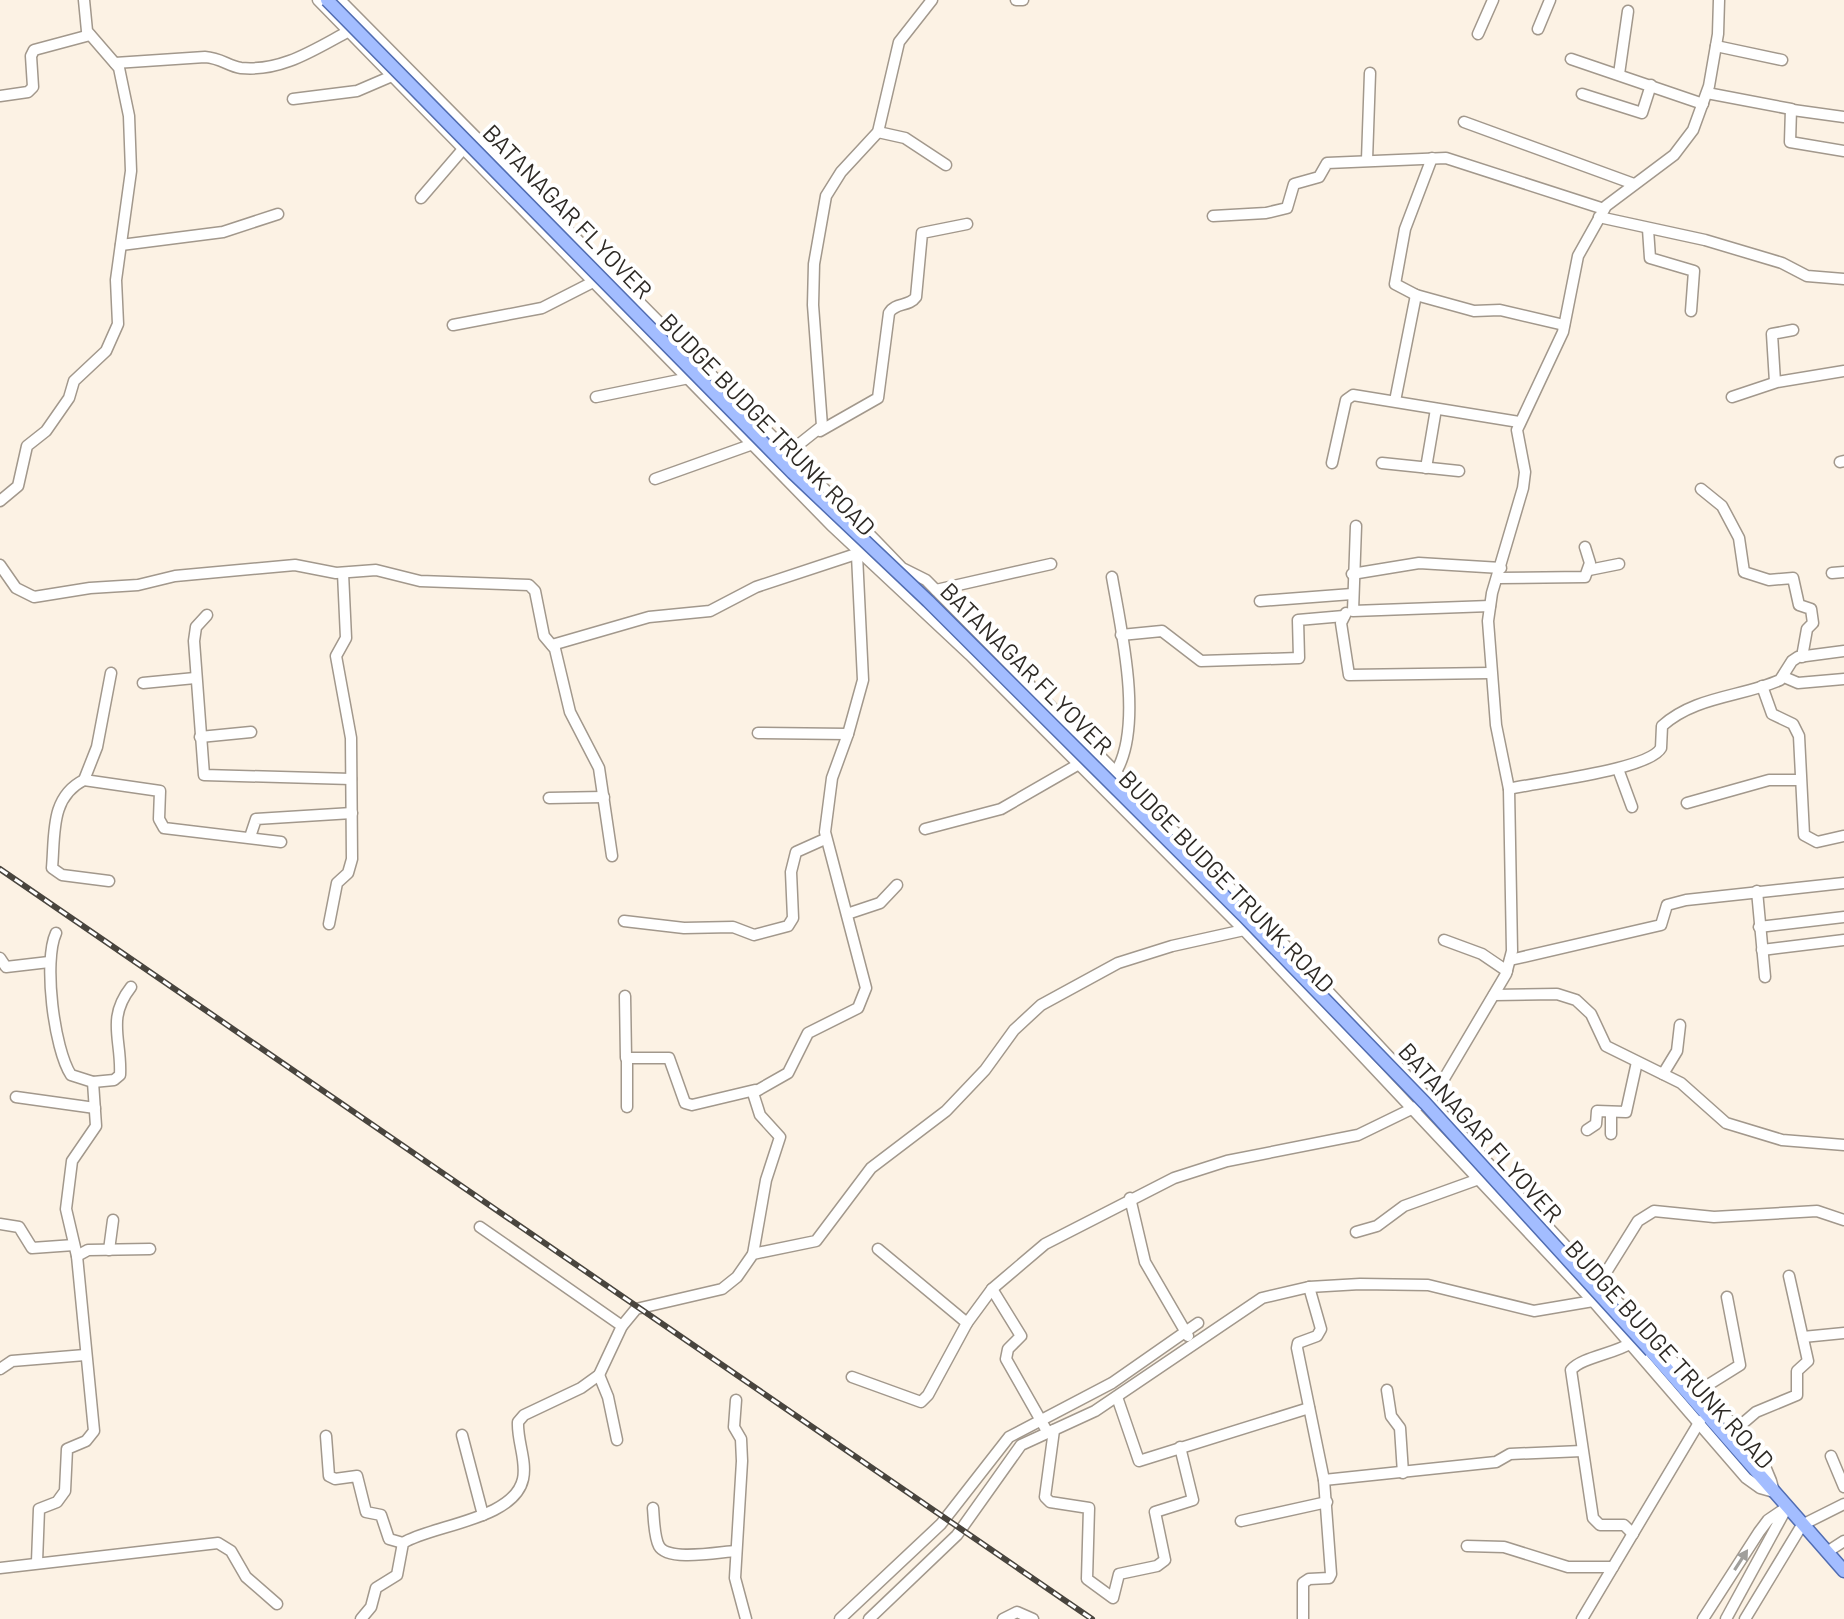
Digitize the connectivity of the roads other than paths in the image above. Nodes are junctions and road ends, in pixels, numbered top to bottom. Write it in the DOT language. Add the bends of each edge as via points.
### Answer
graph roads {
  1 [pos="84,0"];
  2 [pos="318,0"];
  3 [pos="327,0"];
  4 [pos="340,0"];
  5 [pos="932,0"];
  6 [pos="1016,0"];
  7 [pos="1023,0"];
  8 [pos="1493,0"];
  9 [pos="1550,0"];
  10 [pos="1719,0"];
  11 [pos="1628,11"];
  12 [pos="1538,29"];
  13 [pos="349,31"];
  14 [pos="1478,34"];
  15 [pos="90,35"];
  16 [pos="1716,46"];
  17 [pos="1571,59"];
  18 [pos="1782,60"];
  19 [pos="115,63"];
  20 [pos="1370,73"];
  21 [pos="1619,74"];
  22 [pos="392,76"];
  23 [pos="1651,85"];
  24 [pos="1582,94"];
  25 [pos="0,96"];
  26 [pos="1705,98"];
  27 [pos="293,99"];
  28 [pos="1793,110"];
  29 [pos="1844,117"];
  30 [pos="1464,122"];
  31 [pos="878,132"];
  32 [pos="464,148"];
  33 [pos="1844,151"];
  34 [pos="1432,158"];
  35 [pos="1367,160"];
  36 [pos="946,165"];
  37 [pos="1634,184"];
  38 [pos="421,198"];
  39 [pos="1602,213"];
  40 [pos="278,214"];
  41 [pos="1213,216"];
  42 [pos="967,224"];
  43 [pos="1648,229"];
  44 [pos="121,245"];
  45 [pos="1844,279"];
  46 [pos="595,281"];
  47 [pos="1416,295"];
  48 [pos="1691,311"];
  49 [pos="453,325"];
  50 [pos="1564,325"];
  51 [pos="1793,330"];
  52 [pos="1844,371"];
  53 [pos="689,378"];
  54 [pos="1775,382"];
  55 [pos="596,397"];
  56 [pos="1732,397"];
  57 [pos="1395,401"];
  58 [pos="1436,409"];
  59 [pos="1519,422"];
  60 [pos="820,431"];
  61 [pos="753,444"];
  62 [pos="788,453"];
  63 [pos="1332,463"];
  64 [pos="1382,463"];
  65 [pos="1426,468"];
  66 [pos="1459,471"];
  67 [pos="655,479"];
  68 [pos="1701,489"];
  69 [pos="0,501"];
  70 [pos="1356,526"];
  71 [pos="875,540"];
  72 [pos="1585,547"];
  73 [pos="859,554"];
  74 [pos="1051,564"];
  75 [pos="1619,564"];
  76 [pos="0,565"];
  77 [pos="1589,570"];
  78 [pos="343,573"];
  79 [pos="1500,573"];
  80 [pos="1352,574"];
  81 [pos="1112,577"];
  82 [pos="936,590"];
  83 [pos="1352,594"];
  84 [pos="1260,601"];
  85 [pos="1490,606"];
  86 [pos="1348,612"];
  87 [pos="207,615"];
  88 [pos="1121,635"];
  89 [pos="552,645"];
  90 [pos="1844,651"];
  91 [pos="1802,657"];
  92 [pos="111,673"];
  93 [pos="1490,673"];
  94 [pos="1784,677"];
  95 [pos="195,678"];
  96 [pos="1844,679"];
  97 [pos="143,683"];
  98 [pos="1762,686"];
  99 [pos="251,732"];
  100 [pos="758,733"];
  101 [pos="848,734"];
  102 [pos="200,737"];
  103 [pos="1079,764"];
  104 [pos="1618,769"];
  105 [pos="1117,770"];
  106 [pos="351,779"];
  107 [pos="84,780"];
  108 [pos="1800,780"];
  109 [pos="1509,789"];
  110 [pos="604,797"];
  111 [pos="549,798"];
  112 [pos="1687,803"];
  113 [pos="1632,807"];
  114 [pos="352,813"];
  115 [pos="925,829"];
  116 [pos="1843,836"];
  117 [pos="250,837"];
  118 [pos="825,839"];
  119 [pos="281,842"];
  120 [pos="612,856"];
  121 [pos="109,881"];
  122 [pos="1844,883"];
  123 [pos="897,885"];
  124 [pos="1757,891"];
  125 [pos="847,914"];
  126 [pos="1844,917"];
  127 [pos="624,921"];
  128 [pos="329,924"];
  129 [pos="1759,927"];
  130 [pos="1244,930"];
  131 [pos="56,933"];
  132 [pos="1444,940"];
  133 [pos="1844,940"];
  134 [pos="1762,950"];
  135 [pos="0,958"];
  136 [pos="1510,960"];
  137 [pos="49,962"];
  138 [pos="1507,971"];
  139 [pos="1765,977"];
  140 [pos="131,987"];
  141 [pos="1494,995"];
  142 [pos="625,996"];
  143 [pos="1683,1032"];
  144 [pos="627,1058"];
  145 [pos="1637,1062"];
  146 [pos="1663,1074"];
  147 [pos="93,1082"];
  148 [pos="755,1090"];
  149 [pos="16,1097"];
  150 [pos="1432,1099"];
  151 [pos="627,1107"];
  152 [pos="95,1108"];
  153 [pos="1416,1110"];
  154 [pos="1611,1113"];
  155 [pos="1587,1130"];
  156 [pos="1611,1134"];
  157 [pos="1844,1145"];
  158 [pos="1479,1179"];
  159 [pos="1130,1198"];
  160 [pos="113,1220"];
  161 [pos="1844,1220"];
  162 [pos="0,1224"];
  163 [pos="480,1227"];
  164 [pos="1356,1232"];
  165 [pos="150,1249"];
  166 [pos="878,1249"];
  167 [pos="109,1250"];
  168 [pos="76,1251"];
  169 [pos="753,1254"];
  170 [pos="1789,1276"];
  171 [pos="1598,1280"];
  172 [pos="1309,1287"];
  173 [pos="992,1289"];
  174 [pos="1588,1297"];
  175 [pos="1727,1297"];
  176 [pos="967,1323"];
  177 [pos="1198,1323"];
  178 [pos="622,1326"];
  179 [pos="1185,1333"];
  180 [pos="1844,1333"];
  181 [pos="1803,1337"];
  182 [pos="1631,1343"];
  183 [pos="1194,1344"];
  184 [pos="85,1355"];
  185 [pos="0,1369"];
  186 [pos="599,1375"];
  187 [pos="852,1377"];
  188 [pos="1387,1390"];
  189 [pos="1700,1390"];
  190 [pos="1117,1397"];
  191 [pos="736,1400"];
  192 [pos="1309,1408"];
  193 [pos="1700,1421"];
  194 [pos="1046,1427"];
  195 [pos="1735,1430"];
  196 [pos="462,1435"];
  197 [pos="326,1436"];
  198 [pos="617,1440"];
  199 [pos="1180,1447"];
  200 [pos="1582,1451"];
  201 [pos="1831,1456"];
  202 [pos="1403,1473"];
  203 [pos="1324,1480"];
  204 [pos="1844,1487"];
  205 [pos="1774,1492"];
  206 [pos="1327,1502"];
  207 [pos="1844,1504"];
  208 [pos="1787,1507"];
  209 [pos="653,1508"];
  210 [pos="483,1515"];
  211 [pos="1241,1521"];
  212 [pos="1802,1525"];
  213 [pos="1633,1534"];
  214 [pos="1844,1541"];
  215 [pos="403,1543"];
  216 [pos="1467,1546"];
  217 [pos="735,1551"];
  218 [pos="1827,1552"];
  219 [pos="37,1562"];
  220 [pos="1613,1567"];
  221 [pos="0,1568"];
  222 [pos="1844,1571"];
  223 [pos="277,1604"];
  224 [pos="361,1619"];
  225 [pos="746,1619"];
  226 [pos="840,1619"];
  227 [pos="869,1619"];
  228 [pos="1003,1619"];
  229 [pos="1033,1619"];
  230 [pos="1303,1619"];
  231 [pos="1582,1619"];
  232 [pos="1703,1619"];
  233 [pos="1726,1619"];
  234 [pos="1745,1619"];
  1 -- 15 [label="street"];
  2 -- 13 [label="street, BUDGE BUDGE TRUNK ROAD"];
  3 -- 205 [label="main road, BATANAGAR FLYOVER, bridge" via="793,473 1245,917 1425,1103"];
  4 -- 62 [label="street, BUDGE BUDGE TRUNK ROAD"];
  5 -- 31 [label="street" via="899,42"];
  6 -- 7 [label="street"];
  8 -- 14 [label="street"];
  9 -- 12 [label="street"];
  10 -- 16 [label="street"];
  11 -- 21 [label="street"];
  13 -- 19 [label="street" via="277,66 237,68 205,57"];
  13 -- 22 [label="street, BUDGE BUDGE TRUNK ROAD"];
  15 -- 19 [label="street"];
  15 -- 25 [label="street" via="34,50 33,87"];
  16 -- 18 [label="street"];
  16 -- 26 [label="street"];
  17 -- 21 [label="street"];
  19 -- 44 [label="street" via="129,116 131,171"];
  20 -- 35 [label="street"];
  21 -- 23 [label="street"];
  22 -- 27 [label="street" via="357,91"];
  22 -- 32 [label="street, BUDGE BUDGE TRUNK ROAD"];
  23 -- 24 [label="street" via="1642,113"];
  23 -- 26 [label="street"];
  26 -- 28 [label="street"];
  26 -- 37 [label="street" via="1683,144"];
  28 -- 29 [label="street"];
  28 -- 33 [label="street" via="1790,142"];
  30 -- 37 [label="street"];
  31 -- 36 [label="street" via="905,138"];
  31 -- 60 [label="street" via="826,196 814,264"];
  32 -- 38 [label="street"];
  32 -- 46 [label="street, BUDGE BUDGE TRUNK ROAD"];
  34 -- 35 [label="street"];
  34 -- 39 [label="street" via="1457,161"];
  34 -- 47 [label="street" via="1405,229 1393,280 1397,288"];
  35 -- 41 [label="street" via="1327,163 1319,177 1294,184 1289,204 1282,209"];
  37 -- 39 [label="street"];
  39 -- 43 [label="street"];
  39 -- 50 [label="street" via="1574,268"];
  40 -- 44 [label="street" via="223,232"];
  42 -- 60 [label="street" via="922,233 916,297 889,313 878,398"];
  43 -- 45 [label="street" via="1705,240 1807,276"];
  43 -- 48 [label="street" via="1650,258 1694,271"];
  44 -- 69 [label="street" via="115,333 97,361 74,381 46,431 27,446 18,486"];
  46 -- 49 [label="street" via="542,308"];
  46 -- 53 [label="street, BUDGE BUDGE TRUNK ROAD"];
  47 -- 50 [label="street" via="1474,311 1500,310"];
  47 -- 57 [label="street"];
  50 -- 59 [label="street"];
  51 -- 54 [label="street" via="1772,334"];
  52 -- 54 [label="street"];
  53 -- 55 [label="street"];
  53 -- 61 [label="street, BUDGE BUDGE TRUNK ROAD"];
  54 -- 56 [label="street"];
  57 -- 58 [label="street"];
  57 -- 63 [label="street" via="1349,396"];
  58 -- 59 [label="street"];
  58 -- 65 [label="street"];
  59 -- 79 [label="street" via="1517,440 1525,472"];
  60 -- 62 [label="street"];
  61 -- 67 [label="street"];
  61 -- 73 [label="street, BUDGE BUDGE TRUNK ROAD"];
  62 -- 71 [label="street, BUDGE BUDGE TRUNK ROAD"];
  64 -- 65 [label="street"];
  65 -- 66 [label="street"];
  68 -- 91 [label="street" via="1722,506 1739,538 1744,572 1769,580 1793,578 1799,605 1811,609 1813,623"];
  70 -- 80 [label="street"];
  71 -- 73 [label="street"];
  71 -- 82 [label="street, BUDGE BUDGE TRUNK ROAD" via="902,568"];
  72 -- 77 [label="street"];
  73 -- 89 [label="street" via="756,587 710,611 649,617"];
  73 -- 101 [label="street" via="863,680"];
  73 -- 103 [label="street, BUDGE BUDGE TRUNK ROAD"];
  74 -- 82 [label="street"];
  75 -- 77 [label="street"];
  76 -- 78 [label="street" via="16,588 34,597 295,565"];
  77 -- 79 [label="street" via="1580,578"];
  78 -- 89 [label="street" via="376,570 420,581 529,585 535,591 544,636"];
  78 -- 106 [label="street" via="346,638 336,656 348,716"];
  79 -- 80 [label="street" via="1419,563"];
  79 -- 85 [label="street"];
  80 -- 83 [label="street"];
  81 -- 88 [label="street"];
  82 -- 105 [label="street, BUDGE BUDGE TRUNK ROAD"];
  83 -- 84 [label="street"];
  83 -- 86 [label="street"];
  85 -- 86 [label="street"];
  85 -- 93 [label="street"];
  86 -- 88 [label="street" via="1298,620 1299,658 1201,661 1162,631"];
  86 -- 93 [label="street" via="1349,675"];
  87 -- 95 [label="street" via="194,635"];
  88 -- 105 [label="street" via="1128,736"];
  89 -- 110 [label="street" via="565,699 596,758"];
  90 -- 91 [label="street"];
  91 -- 94 [label="street" via="1792,661"];
  92 -- 107 [label="street" via="97,747"];
  93 -- 109 [label="street"];
  94 -- 96 [label="street" via="1798,683"];
  94 -- 98 [label="street"];
  95 -- 97 [label="street"];
  95 -- 102 [label="street"];
  98 -- 104 [label="street" via="1679,714 1662,726 1656,756"];
  98 -- 108 [label="street" via="1772,714 1797,728"];
  99 -- 102 [label="street"];
  100 -- 101 [label="street"];
  101 -- 118 [label="street" via="832,778"];
  102 -- 106 [label="street" via="203,773 208,777"];
  103 -- 115 [label="street" via="1001,809"];
  103 -- 130 [label="street, BUDGE BUDGE TRUNK ROAD"];
  104 -- 109 [label="street"];
  104 -- 113 [label="street"];
  105 -- 150 [label="street, BUDGE BUDGE TRUNK ROAD"];
  106 -- 114 [label="street"];
  107 -- 117 [label="street" via="160,791 159,819 164,828"];
  107 -- 121 [label="street" via="66,792 59,805 52,868 62,875"];
  108 -- 112 [label="street" via="1769,780"];
  108 -- 116 [label="street" via="1807,840"];
  109 -- 136 [label="street"];
  110 -- 111 [label="street"];
  110 -- 120 [label="street"];
  114 -- 117 [label="street" via="256,819"];
  114 -- 128 [label="street" via="350,869 337,883"];
  117 -- 119 [label="street"];
  118 -- 125 [label="street"];
  118 -- 127 [label="street" via="796,852 791,872 793,918 788,926 754,935 733,927"];
  122 -- 124 [label="street"];
  123 -- 125 [label="street" via="880,903"];
  124 -- 129 [label="street"];
  124 -- 136 [label="street" via="1669,904 1661,925"];
  125 -- 148 [label="street" via="863,967 864,1001 851,1014 808,1033 788,1073"];
  126 -- 129 [label="street"];
  129 -- 134 [label="street"];
  130 -- 153 [label="street, BUDGE BUDGE TRUNK ROAD"];
  130 -- 169 [label="street" via="1118,963 1041,1005 946,1111 871,1168 816,1241"];
  131 -- 137 [label="street"];
  132 -- 138 [label="street" via="1482,954"];
  133 -- 134 [label="street"];
  134 -- 139 [label="street"];
  135 -- 137 [label="street" via="6,967"];
  136 -- 138 [label="street"];
  137 -- 147 [label="street" via="66,1068 78,1079"];
  138 -- 141 [label="street"];
  140 -- 147 [label="street" via="120,1001 116,1025 120,1075"];
  141 -- 145 [label="street" via="1557,994 1576,1000 1591,1014 1606,1046"];
  141 -- 150 [label="street"];
  142 -- 144 [label="street"];
  143 -- 146 [label="street"];
  144 -- 148 [label="street" via="669,1058 688,1105"];
  144 -- 151 [label="street"];
  145 -- 146 [label="street"];
  145 -- 154 [label="street" via="1626,1112"];
  146 -- 157 [label="street" via="1694,1092 1726,1123 1782,1140"];
  147 -- 152 [label="street"];
  148 -- 169 [label="street" via="760,1115 780,1141 766,1180"];
  149 -- 152 [label="street"];
  150 -- 153 [label="street"];
  150 -- 171 [label="street, BUDGE BUDGE TRUNK ROAD"];
  152 -- 168 [label="street" via="96,1126 71,1166 66,1217"];
  153 -- 158 [label="street, BUDGE BUDGE TRUNK ROAD"];
  153 -- 159 [label="street" via="1358,1135 1227,1161"];
  154 -- 155 [label="street" via="1597,1111 1596,1124"];
  154 -- 156 [label="street"];
  158 -- 164 [label="street" via="1404,1206 1377,1226"];
  158 -- 174 [label="street, BUDGE BUDGE TRUNK ROAD"];
  159 -- 173 [label="street" via="1045,1244"];
  159 -- 179 [label="street" via="1145,1262"];
  160 -- 167 [label="street"];
  161 -- 171 [label="street" via="1817,1211 1731,1217 1654,1211 1638,1221"];
  162 -- 168 [label="street" via="19,1227 32,1248"];
  163 -- 178 [label="street"];
  165 -- 167 [label="street"];
  166 -- 176 [label="street"];
  167 -- 168 [label="street"];
  168 -- 184 [label="street"];
  169 -- 178 [label="street" via="722,1289 636,1309"];
  170 -- 181 [label="street"];
  171 -- 189 [label="street, BUDGE BUDGE TRUNK ROAD"];
  172 -- 174 [label="street" via="1428,1285 1534,1311"];
  172 -- 183 [label="street" via="1262,1298"];
  172 -- 192 [label="street" via="1321,1329 1297,1345"];
  173 -- 176 [label="street"];
  173 -- 194 [label="street" via="1020,1330 1006,1359"];
  174 -- 182 [label="street, BUDGE BUDGE TRUNK ROAD"];
  175 -- 189 [label="street" via="1740,1365"];
  176 -- 187 [label="street" via="921,1402"];
  177 -- 179 [label="street"];
  178 -- 186 [label="street"];
  179 -- 183 [label="street"];
  179 -- 194 [label="street"];
  180 -- 181 [label="street"];
  181 -- 195 [label="street" via="1808,1361 1797,1371 1797,1395 1756,1412"];
  182 -- 193 [label="street, BUDGE BUDGE TRUNK ROAD"];
  182 -- 200 [label="street" via="1571,1370"];
  183 -- 190 [label="street"];
  184 -- 185 [label="street" via="12,1361"];
  184 -- 219 [label="street" via="94,1431 67,1449 65,1491 57,1502 39,1509"];
  186 -- 198 [label="street"];
  186 -- 210 [label="street" via="518,1422 521,1486"];
  188 -- 202 [label="street" via="1391,1416 1400,1428"];
  189 -- 195 [label="street, BUDGE BUDGE TRUNK ROAD"];
  190 -- 194 [label="street"];
  190 -- 199 [label="street" via="1136,1459"];
  191 -- 217 [label="street" via="734,1427 741,1439 742,1461"];
  192 -- 199 [label="street"];
  192 -- 203 [label="street"];
  193 -- 205 [label="street, BUDGE BUDGE TRUNK ROAD" via="1753,1484"];
  193 -- 213 [label="street"];
  194 -- 199 [label="street" via="1045,1497 1089,1508 1087,1579 1113,1598 1119,1574 1165,1560 1155,1512 1193,1500"];
  194 -- 226 [label="street" via="1009,1437 945,1520"];
  194 -- 227 [label="street" via="1015,1451 957,1535"];
  195 -- 205 [label="street, BUDGE BUDGE TRUNK ROAD" via="1768,1470"];
  196 -- 210 [label="street"];
  197 -- 215 [label="street" via="329,1476 357,1476 366,1512 381,1515 389,1539"];
  200 -- 202 [label="street" via="1510,1454 1496,1462"];
  200 -- 213 [label="street" via="1595,1523 1624,1525"];
  201 -- 204 [label="street"];
  202 -- 203 [label="street"];
  203 -- 206 [label="street"];
  205 -- 208 [label="main road, BATANAGAR FLYOVER"];
  206 -- 211 [label="street"];
  206 -- 230 [label="street" via="1331,1577 1303,1583"];
  207 -- 212 [label="street"];
  208 -- 212 [label="main road"];
  232 -- 208 [label="street, one-way" via="1759,1532"];
  208 -- 233 [label="street"];
  209 -- 217 [label="street" via="659,1546 665,1552 677,1556"];
  210 -- 215 [label="street"];
  212 -- 218 [label="main road"];
  212 -- 234 [label="street"];
  213 -- 220 [label="street"];
  214 -- 218 [label="street"];
  215 -- 224 [label="street" via="397,1575 376,1588"];
  216 -- 220 [label="street" via="1504,1547 1553,1565"];
  217 -- 225 [label="street" via="735,1578"];
  218 -- 222 [label="main road"];
  219 -- 221 [label="street"];
  219 -- 223 [label="street" via="218,1543"];
  220 -- 231 [label="street"];
  228 -- 229 [label="street" via="1017,1612"];
}
